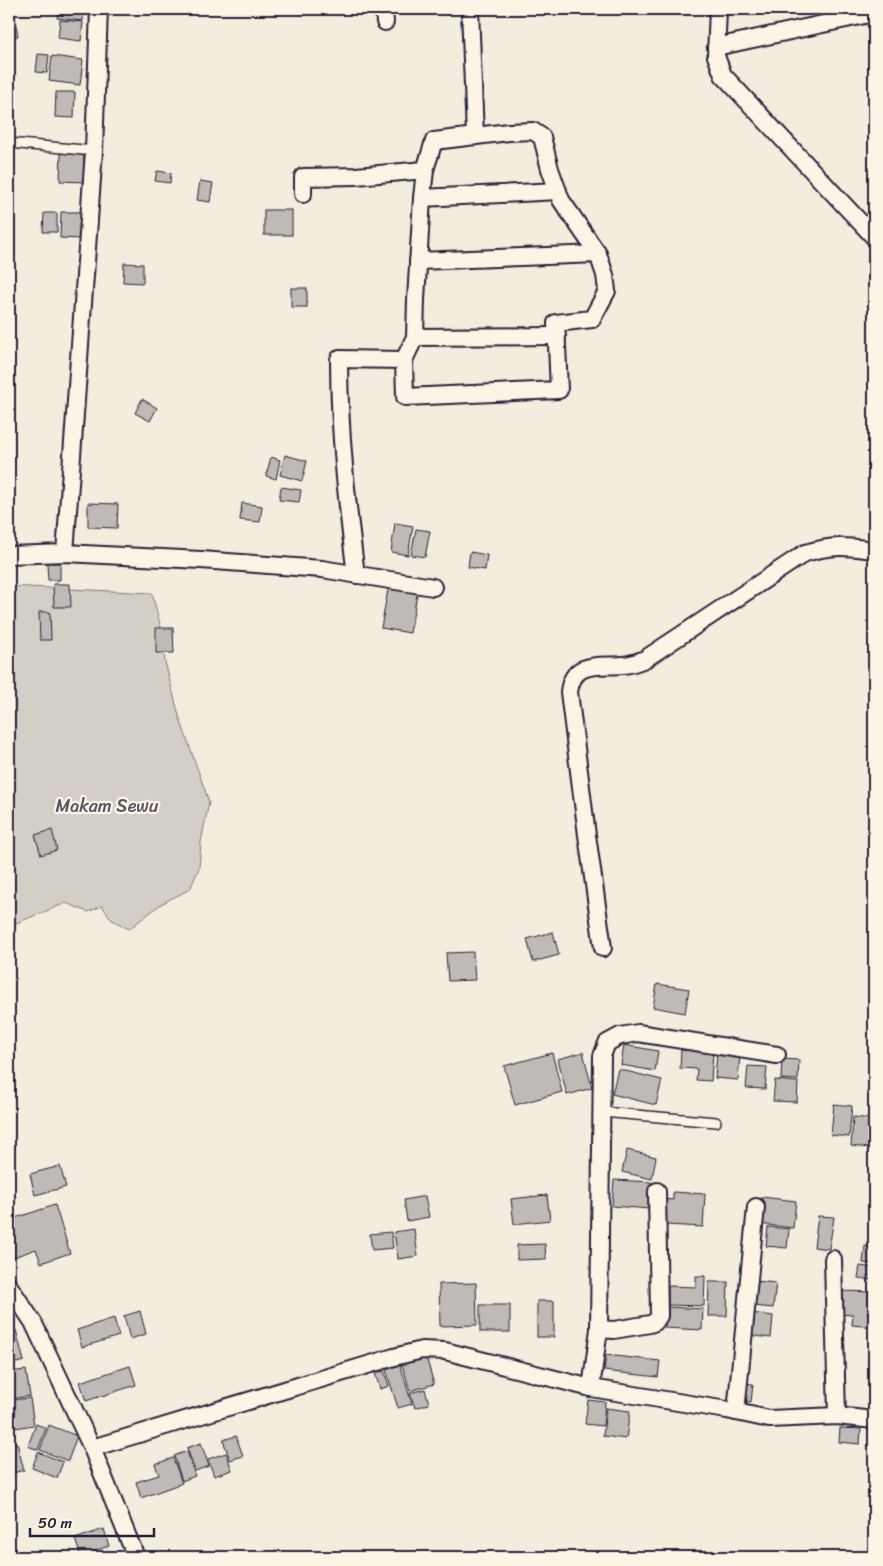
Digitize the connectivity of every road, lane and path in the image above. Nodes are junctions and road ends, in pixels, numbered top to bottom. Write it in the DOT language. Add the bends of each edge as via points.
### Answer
graph roads {
  1 [pos="99,9"];
  2 [pos="470,9"];
  3 [pos="718,9"];
  4 [pos="874,13"];
  5 [pos="716,47"];
  6 [pos="475,136"];
  7 [pos="9,143"];
  8 [pos="94,151"];
  9 [pos="425,170"];
  10 [pos="558,191"];
  11 [pos="303,194"];
  12 [pos="422,198"];
  13 [pos="874,237"];
  14 [pos="598,254"];
  15 [pos="418,261"];
  16 [pos="557,336"];
  17 [pos="416,337"];
  18 [pos="404,360"];
  19 [pos="874,550"];
  20 [pos="65,553"];
  21 [pos="9,555"];
  22 [pos="356,575"];
  23 [pos="432,587"];
  24 [pos="603,948"];
  25 [pos="777,1055"];
  26 [pos="602,1112"];
  27 [pos="716,1122"];
  28 [pos="656,1191"];
  29 [pos="756,1207"];
  30 [pos="833,1259"];
  31 [pos="9,1286"];
  32 [pos="16,1308"];
  33 [pos="599,1329"];
  34 [pos="591,1388"];
  35 [pos="736,1412"];
  36 [pos="837,1416"];
  37 [pos="874,1420"];
  38 [pos="92,1448"];
  39 [pos="136,1557"];
  1 -- 8 [label="street"];
  2 -- 6 [label="street"];
  3 -- 5 [label="street"];
  4 -- 5 [label="street"];
  5 -- 13 [label="street" via="723,75"];
  6 -- 9 [label="street" via="434,140"];
  6 -- 10 [label="street" via="533,131 542,137"];
  7 -- 8 [label="lane"];
  8 -- 20 [label="street"];
  9 -- 11 [label="street" via="303,177"];
  9 -- 12 [label="street"];
  10 -- 12 [label="street"];
  10 -- 14 [label="street"];
  12 -- 15 [label="street"];
  14 -- 15 [label="street"];
  14 -- 16 [label="street" via="607,291 592,319 556,323"];
  15 -- 17 [label="street"];
  16 -- 17 [label="street"];
  16 -- 18 [label="street" via="559,390 406,397"];
  17 -- 18 [label="street"];
  18 -- 22 [label="street" via="339,359 345,482"];
  19 -- 24 [label="street" via="842,546 805,554 644,659 633,664 591,666 575,674 569,692"];
  20 -- 21 [label="street"];
  20 -- 22 [label="street" via="201,560"];
  22 -- 23 [label="street"];
  25 -- 26 [label="street" via="638,1034 620,1036 607,1043 602,1056"];
  26 -- 27 [label="lane"];
  26 -- 33 [label="street"];
  28 -- 33 [label="street" via="659,1316 650,1324"];
  29 -- 35 [label="street"];
  30 -- 36 [label="street"];
  31 -- 32 [label="street"];
  32 -- 38 [label="street" via="34,1322"];
  33 -- 34 [label="street"];
  34 -- 35 [label="street"];
  34 -- 38 [label="street" via="445,1351 422,1350"];
  35 -- 36 [label="street" via="769,1419"];
  36 -- 37 [label="street"];
  38 -- 39 [label="street"];
}
